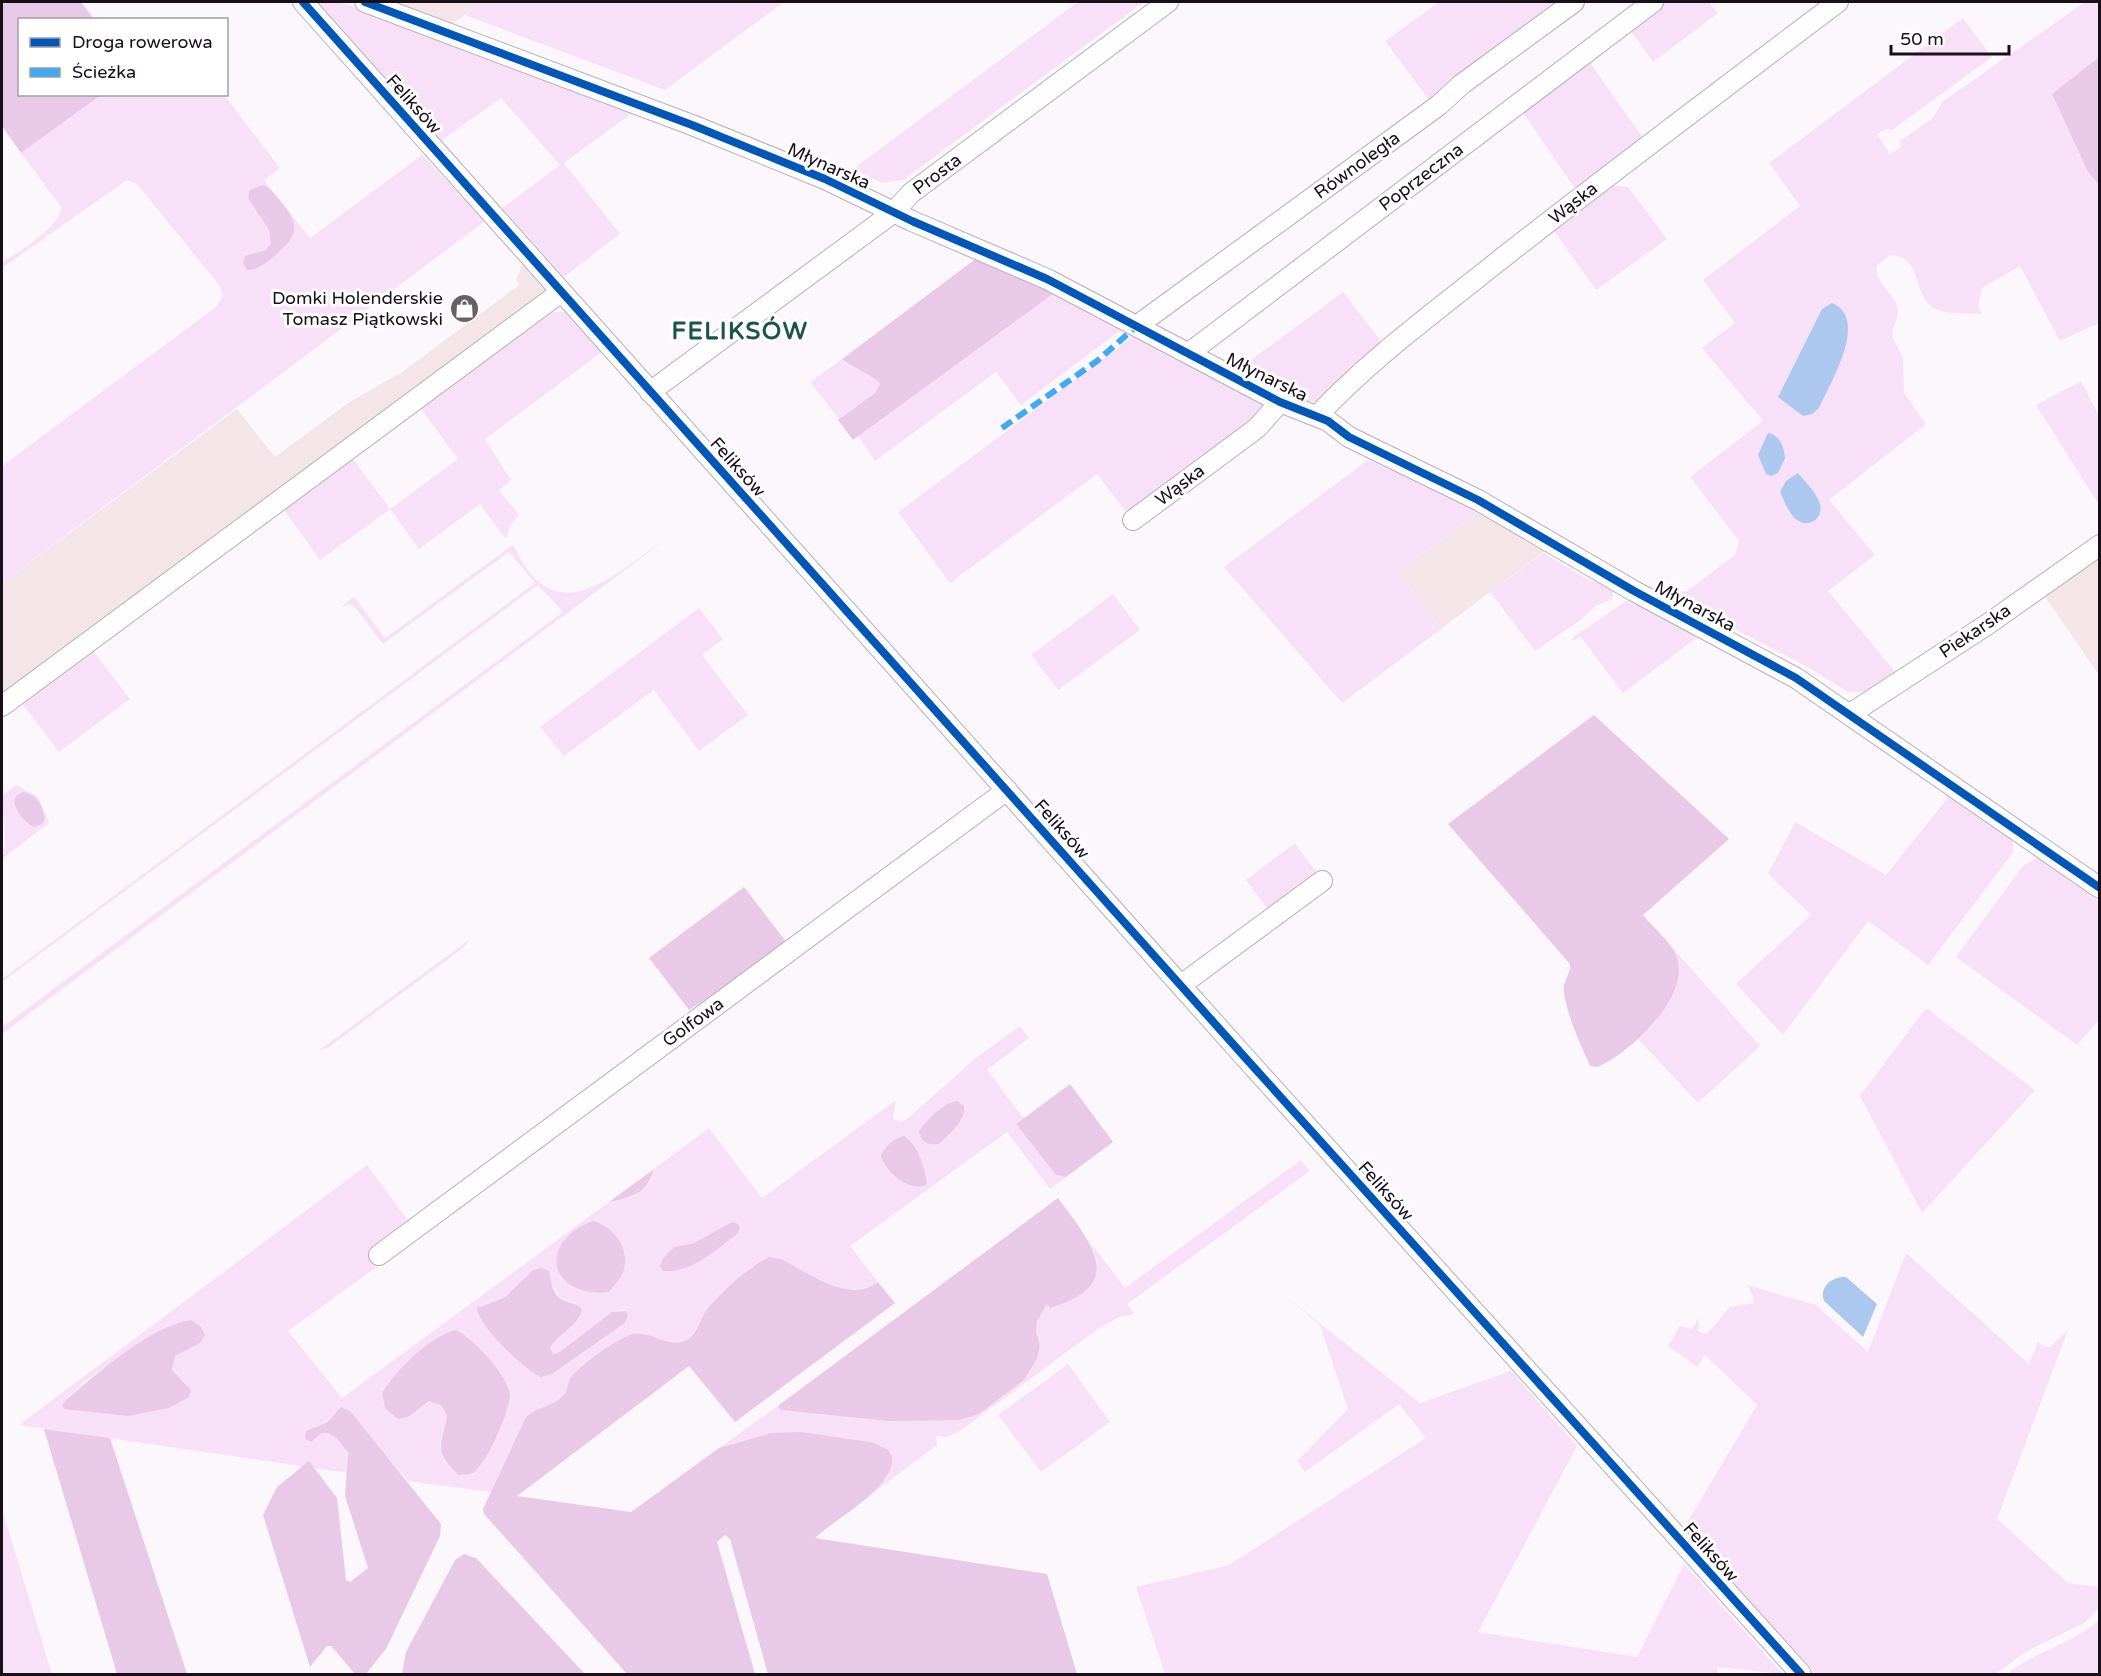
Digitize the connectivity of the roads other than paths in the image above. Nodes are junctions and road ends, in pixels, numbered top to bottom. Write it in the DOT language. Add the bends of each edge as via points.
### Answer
graph roads {
  1 [pos="303,2"];
  2 [pos="365,2"];
  3 [pos="1168,2"];
  4 [pos="1574,2"];
  5 [pos="1653,2"];
  6 [pos="1838,2"];
  7 [pos="894,212"];
  8 [pos="561,292"];
  9 [pos="1138,325"];
  10 [pos="1189,353"];
  11 [pos="650,392"];
  12 [pos="1280,402"];
  13 [pos="1317,416"];
  14 [pos="1133,520"];
  15 [pos="2100,545"];
  16 [pos="2,706"];
  17 [pos="1850,714"];
  18 [pos="1007,790"];
  19 [pos="1322,881"];
  20 [pos="2100,888"];
  21 [pos="1181,985"];
  22 [pos="379,1255"];
  23 [pos="1801,1674"];
  1 -- 8 [label="street, Feliksów"];
  2 -- 7 [label="street, Młynarska" via="693,125"];
  3 -- 7 [label="street, Prosta" via="911,193"];
  4 -- 9 [label="street, Równoległa"];
  5 -- 10 [label="street, Poprzeczna"];
  6 -- 13 [label="street, Wąska" via="1576,200 1357,376"];
  7 -- 9 [label="street, Młynarska" via="1019,265"];
  7 -- 11 [label="street, Prosta"];
  8 -- 11 [label="street, Feliksów"];
  8 -- 16 [label="street"];
  9 -- 10 [label="street, Młynarska"];
  10 -- 12 [label="street, Młynarska"];
  11 -- 18 [label="street, Feliksów"];
  12 -- 13 [label="street, Młynarska"];
  12 -- 14 [label="street, Wąska" via="1257,428"];
  13 -- 17 [label="street, Młynarska" via="1371,448 1470,495 1634,591 1796,678"];
  15 -- 17 [label="street, Piekarska"];
  17 -- 20 [label="street, Młynarska"];
  18 -- 21 [label="street, Feliksów"];
  18 -- 22 [label="street, Golfowa"];
  19 -- 21 [label="street"];
  21 -- 23 [label="street, Feliksów"];
}
